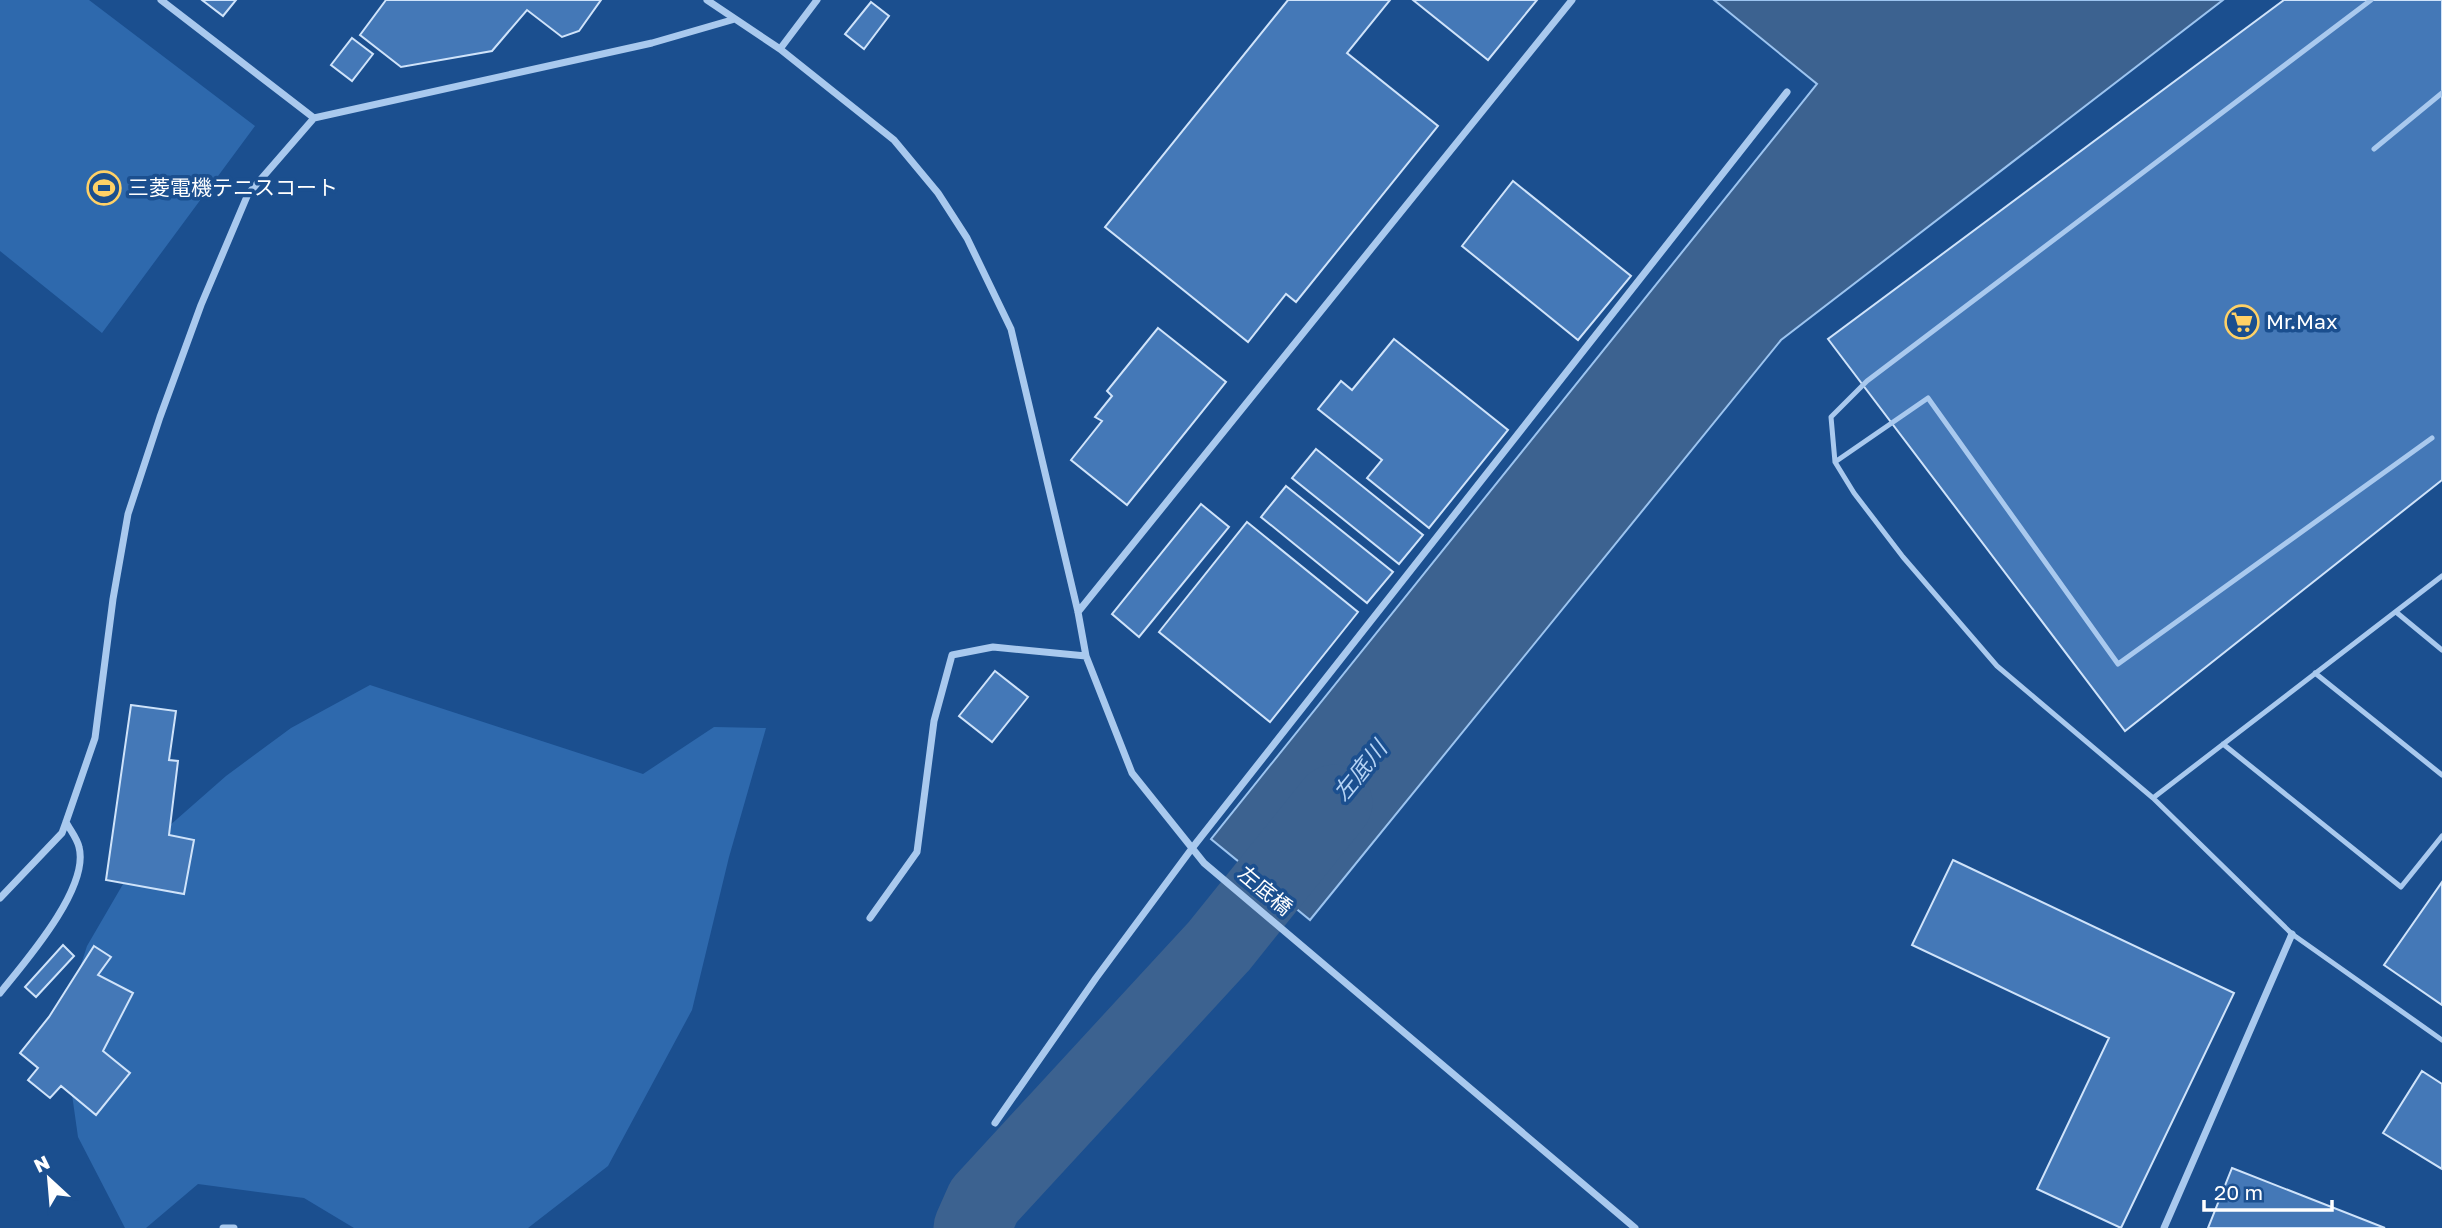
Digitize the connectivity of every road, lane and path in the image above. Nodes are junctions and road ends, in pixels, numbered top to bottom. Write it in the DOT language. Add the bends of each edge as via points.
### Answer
graph roads {
  1 [pos="161,0"];
  2 [pos="707,0"];
  3 [pos="817,0"];
  4 [pos="1572,0"];
  5 [pos="2371,0"];
  6 [pos="735,19"];
  7 [pos="780,49"];
  8 [pos="1787,92"];
  9 [pos="2442,93"];
  10 [pos="314,118"];
  11 [pos="2374,149"];
  12 [pos="2432,438"];
  13 [pos="1835,462"];
  14 [pos="2442,576"];
  15 [pos="1077,612"];
  16 [pos="2396,612"];
  17 [pos="2442,650"];
  18 [pos="1086,656"];
  19 [pos="2315,673"];
  20 [pos="2223,744"];
  21 [pos="2442,775"];
  22 [pos="2153,798"];
  23 [pos="66,822"];
  24 [pos="2442,836"];
  25 [pos="1193,847"];
  26 [pos="0,898"];
  27 [pos="870,918"];
  28 [pos="2292,934"];
  29 [pos="0,993"];
  30 [pos="2442,1040"];
  31 [pos="995,1123"];
  32 [pos="223,1228"];
  33 [pos="234,1228"];
  34 [pos="1635,1228"];
  35 [pos="2164,1228"];
  1 -- 10 [label="street"];
  2 -- 6 [label="street, 左底橋"];
  3 -- 7 [label="street"];
  4 -- 15 [label="street"];
  5 -- 13 [label="lane" via="1867,381 1831,417"];
  6 -- 7 [label="street, 左底橋"];
  6 -- 10 [label="street" via="652,43"];
  7 -- 15 [label="street, 左底橋" via="894,140 938,193 967,238 1011,329"];
  8 -- 25 [label="street"];
  9 -- 11 [label="lane"];
  10 -- 23 [label="street" via="248,194 160,417 128,514 95,738"];
  12 -- 13 [label="lane" via="2118,664 1928,398"];
  13 -- 22 [label="lane" via="1903,557 1997,666"];
  14 -- 16 [label="lane"];
  15 -- 18 [label="street, 左底橋"];
  16 -- 17 [label="lane"];
  16 -- 19 [label="lane"];
  18 -- 25 [label="street, 左底橋" via="1132,773"];
  18 -- 27 [label="street" via="993,647 952,655 934,721 917,852"];
  19 -- 20 [label="lane"];
  19 -- 21 [label="lane"];
  20 -- 22 [label="lane"];
  20 -- 24 [label="lane" via="2401,887"];
  22 -- 28 [label="lane"];
  23 -- 26 [label="street" via="62,833"];
  23 -- 29 [label="street" via="79,847 79,871 67,902"];
  25 -- 31 [label="street"];
  25 -- 34 [label="street, 左底橋" via="1204,863"];
  28 -- 30 [label="lane"];
  28 -- 35 [label="street"];
  32 -- 33 [label="street"];
}
